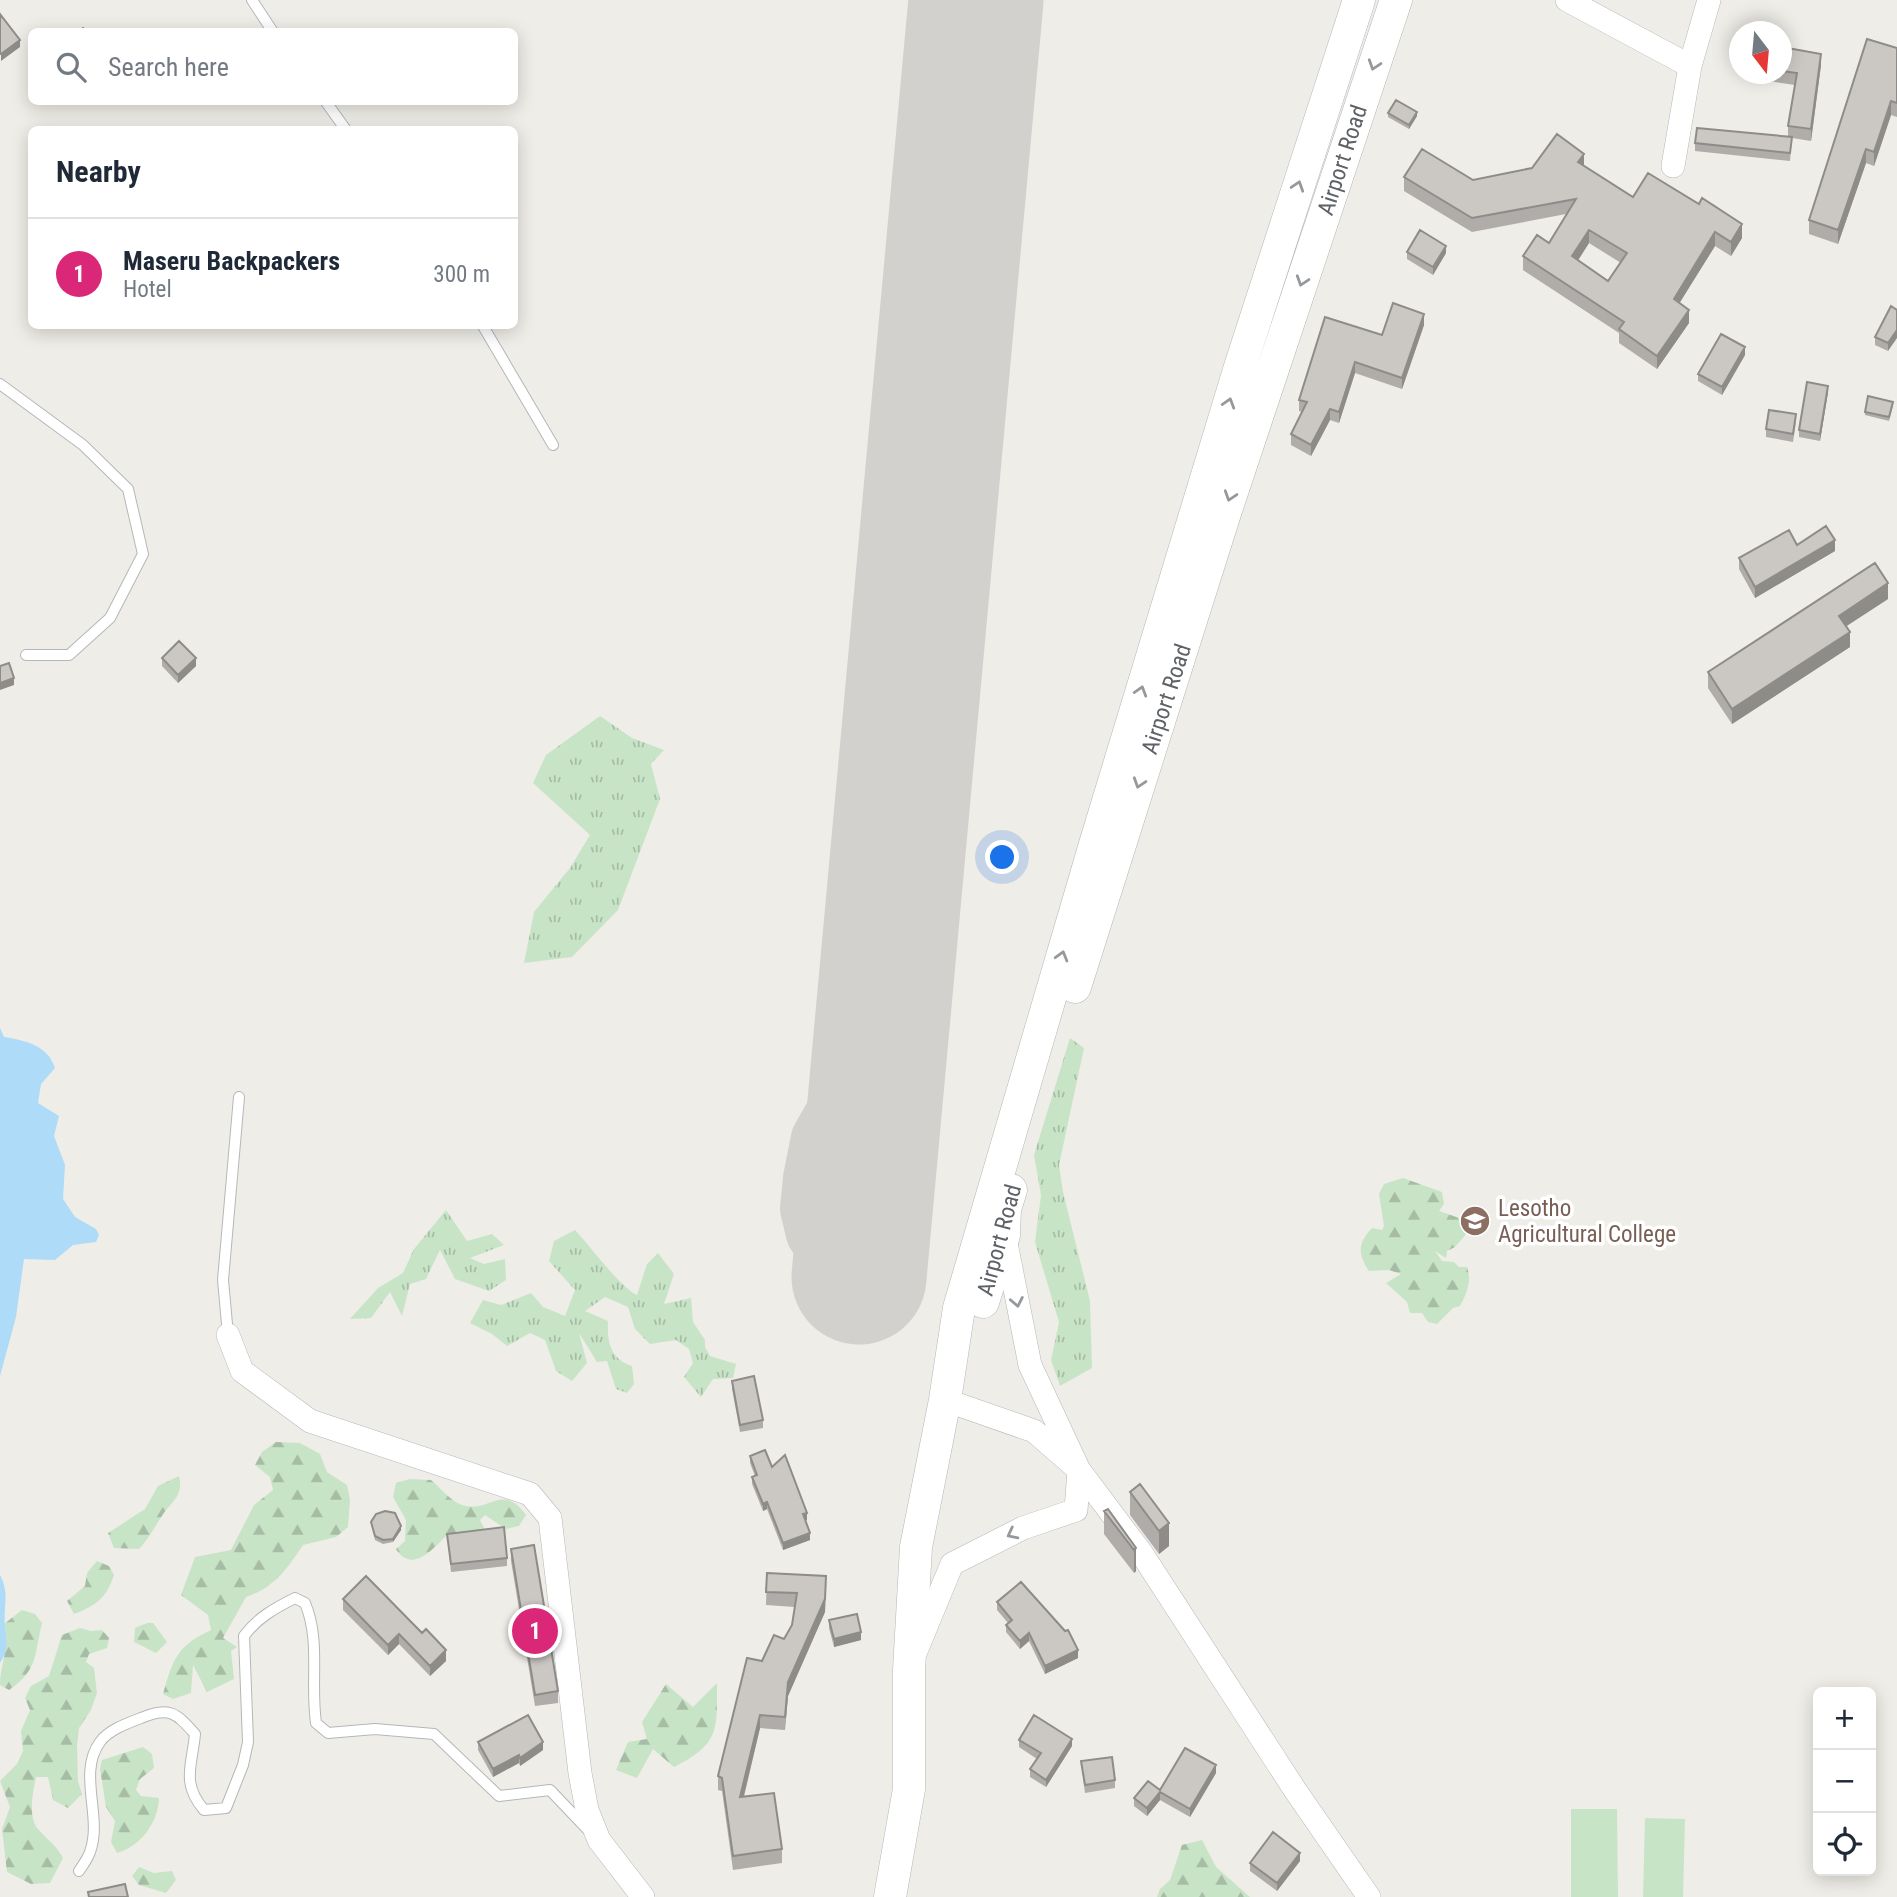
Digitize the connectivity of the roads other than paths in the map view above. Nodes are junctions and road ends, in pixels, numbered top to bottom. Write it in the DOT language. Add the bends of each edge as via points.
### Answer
graph roads {
  1 [pos="253,0"];
  2 [pos="1359,0"];
  3 [pos="1396,0"];
  4 [pos="1567,0"];
  5 [pos="1709,0"];
  6 [pos="270,28"];
  7 [pos="1690,66"];
  8 [pos="328,105"];
  9 [pos="343,126"];
  10 [pos="1673,166"];
  11 [pos="485,329"];
  12 [pos="0,384"];
  13 [pos="553,445"];
  14 [pos="26,655"];
  15 [pos="239,1097"];
  16 [pos="1004,1235"];
  17 [pos="228,1335"];
  18 [pos="945,1400"];
  19 [pos="1079,1470"];
  20 [pos="909,1670"];
  21 [pos="600,1840"];
  22 [pos="79,1871"];
  23 [pos="643,1897"];
  24 [pos="890,1897"];
  25 [pos="1369,1897"];
  1 -- 6 [label="lane"];
  18 -- 2 [label="main road, Airport Road, one-way" via="959,1308 1088,868 1240,367"];
  3 -- 16 [label="main road, Airport Road, one-way" via="1217,537 1005,1209"];
  4 -- 7 [label="street"];
  5 -- 7 [label="street"];
  7 -- 10 [label="street"];
  8 -- 9 [label="lane"];
  11 -- 13 [label="lane"];
  12 -- 14 [label="lane" via="83,445 128,489 143,554 110,618 69,655"];
  15 -- 17 [label="lane" via="223,1280"];
  16 -- 18 [label="main road, Airport Road"];
  16 -- 19 [label="street, one-way" via="1030,1366"];
  17 -- 21 [label="street" via="242,1371 310,1421 530,1494 550,1518 580,1773 587,1810"];
  18 -- 19 [label="street" via="1034,1431"];
  18 -- 20 [label="main road, Airport Road" via="916,1547"];
  19 -- 20 [label="street, one-way" via="1076,1510 1023,1528 952,1564"];
  19 -- 25 [label="street" via="1142,1554"];
  20 -- 24 [label="main road, Airport Road" via="909,1789"];
  21 -- 22 [label="lane" via="575,1820 550,1790 499,1796 434,1734 375,1729 328,1733 316,1723 312,1694 314,1625 305,1603 295,1598 253,1624 244,1636 248,1742 226,1808 204,1810 193,1797 188,1778 195,1734 177,1714 158,1711 135,1720 100,1741 90,1766 91,1852"];
  21 -- 23 [label="street"];
}
